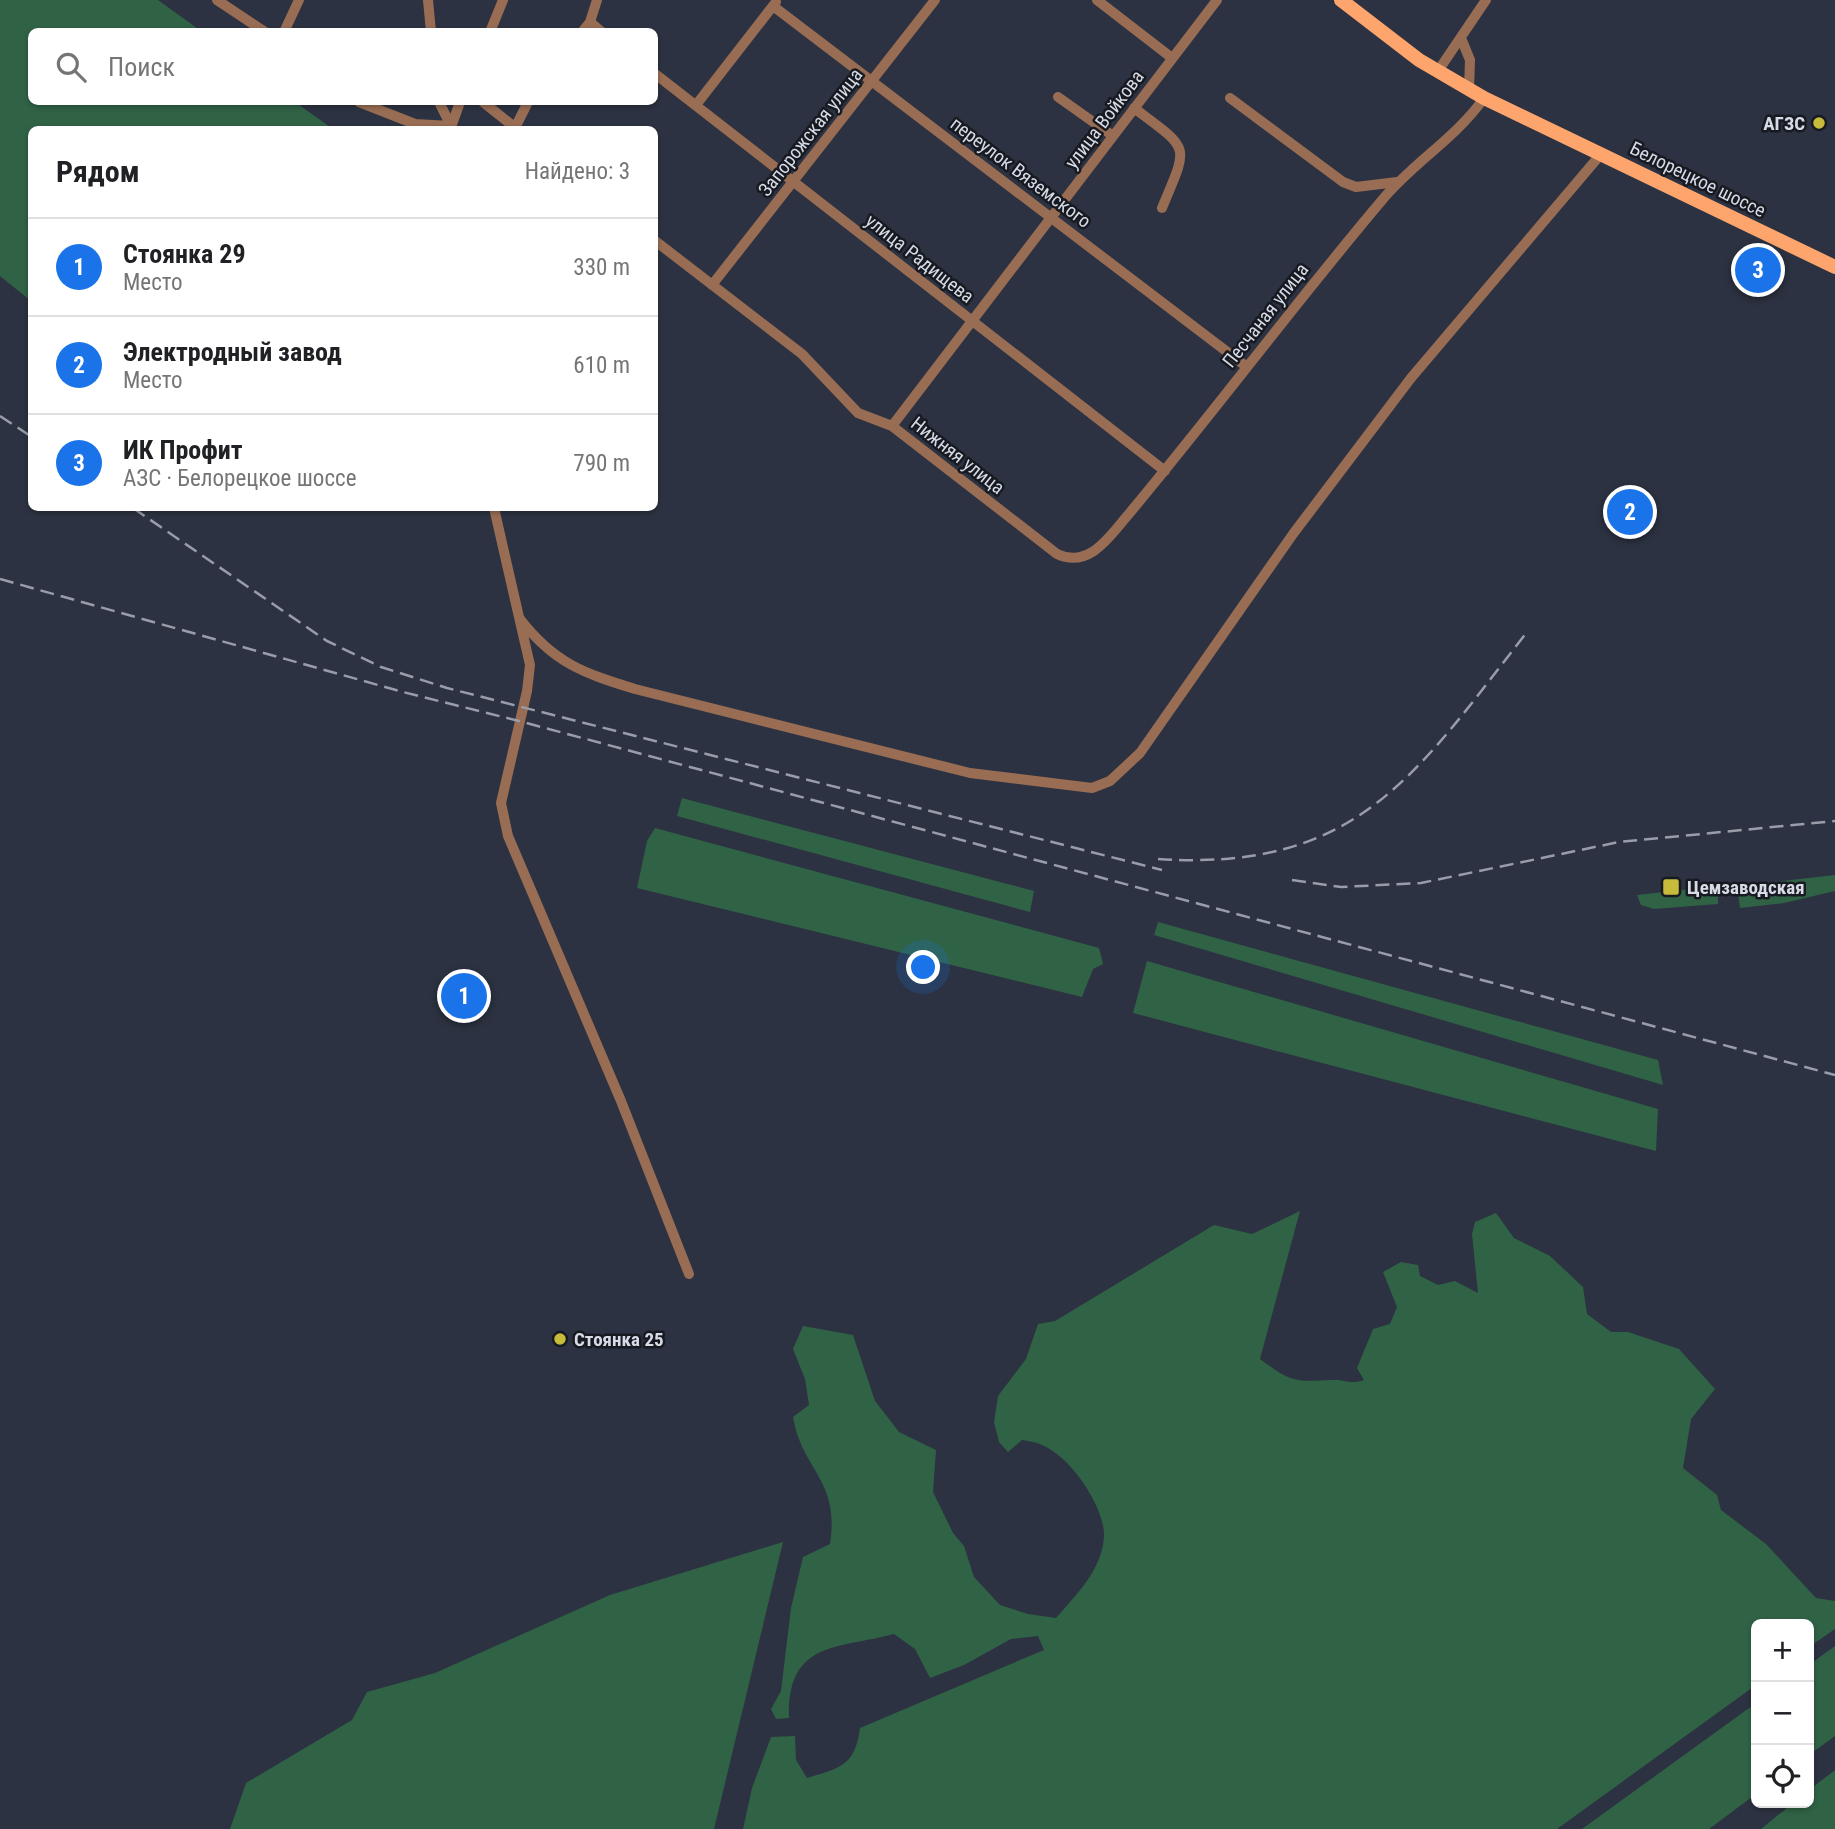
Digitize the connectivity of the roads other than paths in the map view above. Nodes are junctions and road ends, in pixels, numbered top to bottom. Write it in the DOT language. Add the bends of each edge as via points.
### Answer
graph roads {
  1 [pos="217,0"];
  2 [pos="299,0"];
  3 [pos="428,0"];
  4 [pos="503,0"];
  5 [pos="597,0"];
  6 [pos="935,0"];
  7 [pos="1097,0"];
  8 [pos="1217,0"];
  9 [pos="1342,0"];
  10 [pos="1486,0"];
  11 [pos="776,3"];
  12 [pos="590,22"];
  13 [pos="259,28"];
  14 [pos="286,28"];
  15 [pos="431,28"];
  16 [pos="492,28"];
  17 [pos="585,28"];
  18 [pos="597,28"];
  19 [pos="1461,38"];
  20 [pos="1172,58"];
  21 [pos="1438,71"];
  22 [pos="658,76"];
  23 [pos="872,81"];
  24 [pos="1469,90"];
  25 [pos="1058,97"];
  26 [pos="1230,98"];
  27 [pos="1484,99"];
  28 [pos="367,105"];
  29 [pos="440,105"];
  30 [pos="459,105"];
  31 [pos="487,105"];
  32 [pos="527,105"];
  33 [pos="696,105"];
  34 [pos="1134,108"];
  35 [pos="432,126"];
  36 [pos="449,126"];
  37 [pos="451,126"];
  38 [pos="512,126"];
  39 [pos="517,126"];
  40 [pos="1113,136"];
  41 [pos="1601,154"];
  42 [pos="793,181"];
  43 [pos="1397,182"];
  44 [pos="1162,208"];
  45 [pos="1051,218"];
  46 [pos="658,243"];
  47 [pos="1835,267"];
  48 [pos="712,285"];
  49 [pos="972,321"];
  50 [pos="1247,367"];
  51 [pos="892,426"];
  52 [pos="1164,471"];
  53 [pos="495,511"];
  54 [pos="1081,559"];
  55 [pos="520,619"];
  56 [pos="689,1274"];
  1 -- 13 [label="street"];
  2 -- 14 [label="street"];
  3 -- 15 [label="street"];
  4 -- 16 [label="street"];
  5 -- 12 [label="street"];
  6 -- 23 [label="street, Запорожская улица"];
  7 -- 20 [label="street"];
  8 -- 20 [label="street, улица Войкова"];
  9 -- 21 [label="main road, Белорецкое шоссе"];
  10 -- 19 [label="street"];
  11 -- 23 [label="street, переулок Вяземского"];
  11 -- 33 [label="street"];
  12 -- 17 [label="street"];
  12 -- 18 [label="street"];
  19 -- 21 [label="street"];
  19 -- 24 [label="street" via="1470,60"];
  20 -- 34 [label="street, улица Войкова"];
  21 -- 24 [label="main road, Белорецкое шоссе"];
  22 -- 33 [label="street, улица Радищева"];
  23 -- 42 [label="street, Запорожская улица"];
  23 -- 45 [label="street, переулок Вяземского"];
  24 -- 27 [label="main road, Белорецкое шоссе"];
  25 -- 40 [label="street"];
  26 -- 43 [label="street" via="1343,182 1356,187"];
  27 -- 41 [label="main road, Белорецкое шоссе"];
  27 -- 43 [label="street, Песчаная улица" via="1459,131"];
  28 -- 35 [label="street"];
  29 -- 36 [label="street"];
  30 -- 37 [label="street"];
  31 -- 38 [label="street"];
  32 -- 39 [label="street"];
  33 -- 42 [label="street, улица Радищева"];
  34 -- 40 [label="street, улица Войкова"];
  34 -- 44 [label="street" via="1177,141 1181,150"];
  40 -- 45 [label="street, улица Войкова"];
  41 -- 47 [label="main road, Белорецкое шоссе"];
  41 -- 55 [label="street" via="1411,378 1293,534 1140,753 1110,781 1092,788 970,773 635,689 564,663 538,642"];
  42 -- 48 [label="street, Запорожская улица"];
  42 -- 49 [label="street, улица Радищева"];
  43 -- 50 [label="street, Песчаная улица"];
  45 -- 49 [label="street, улица Войкова"];
  45 -- 50 [label="street, переулок Вяземского"];
  46 -- 48 [label="street, Нижняя улица"];
  48 -- 51 [label="street, Нижняя улица" via="802,354 858,413"];
  49 -- 51 [label="street, улица Войкова"];
  49 -- 52 [label="street, улица Радищева"];
  50 -- 52 [label="street, Песчаная улица"];
  51 -- 54 [label="street, Нижняя улица" via="1057,554"];
  52 -- 54 [label="street, Песчаная улица" via="1103,544"];
  53 -- 55 [label="street"];
  55 -- 56 [label="street" via="530,665 501,803 508,836"];
}
